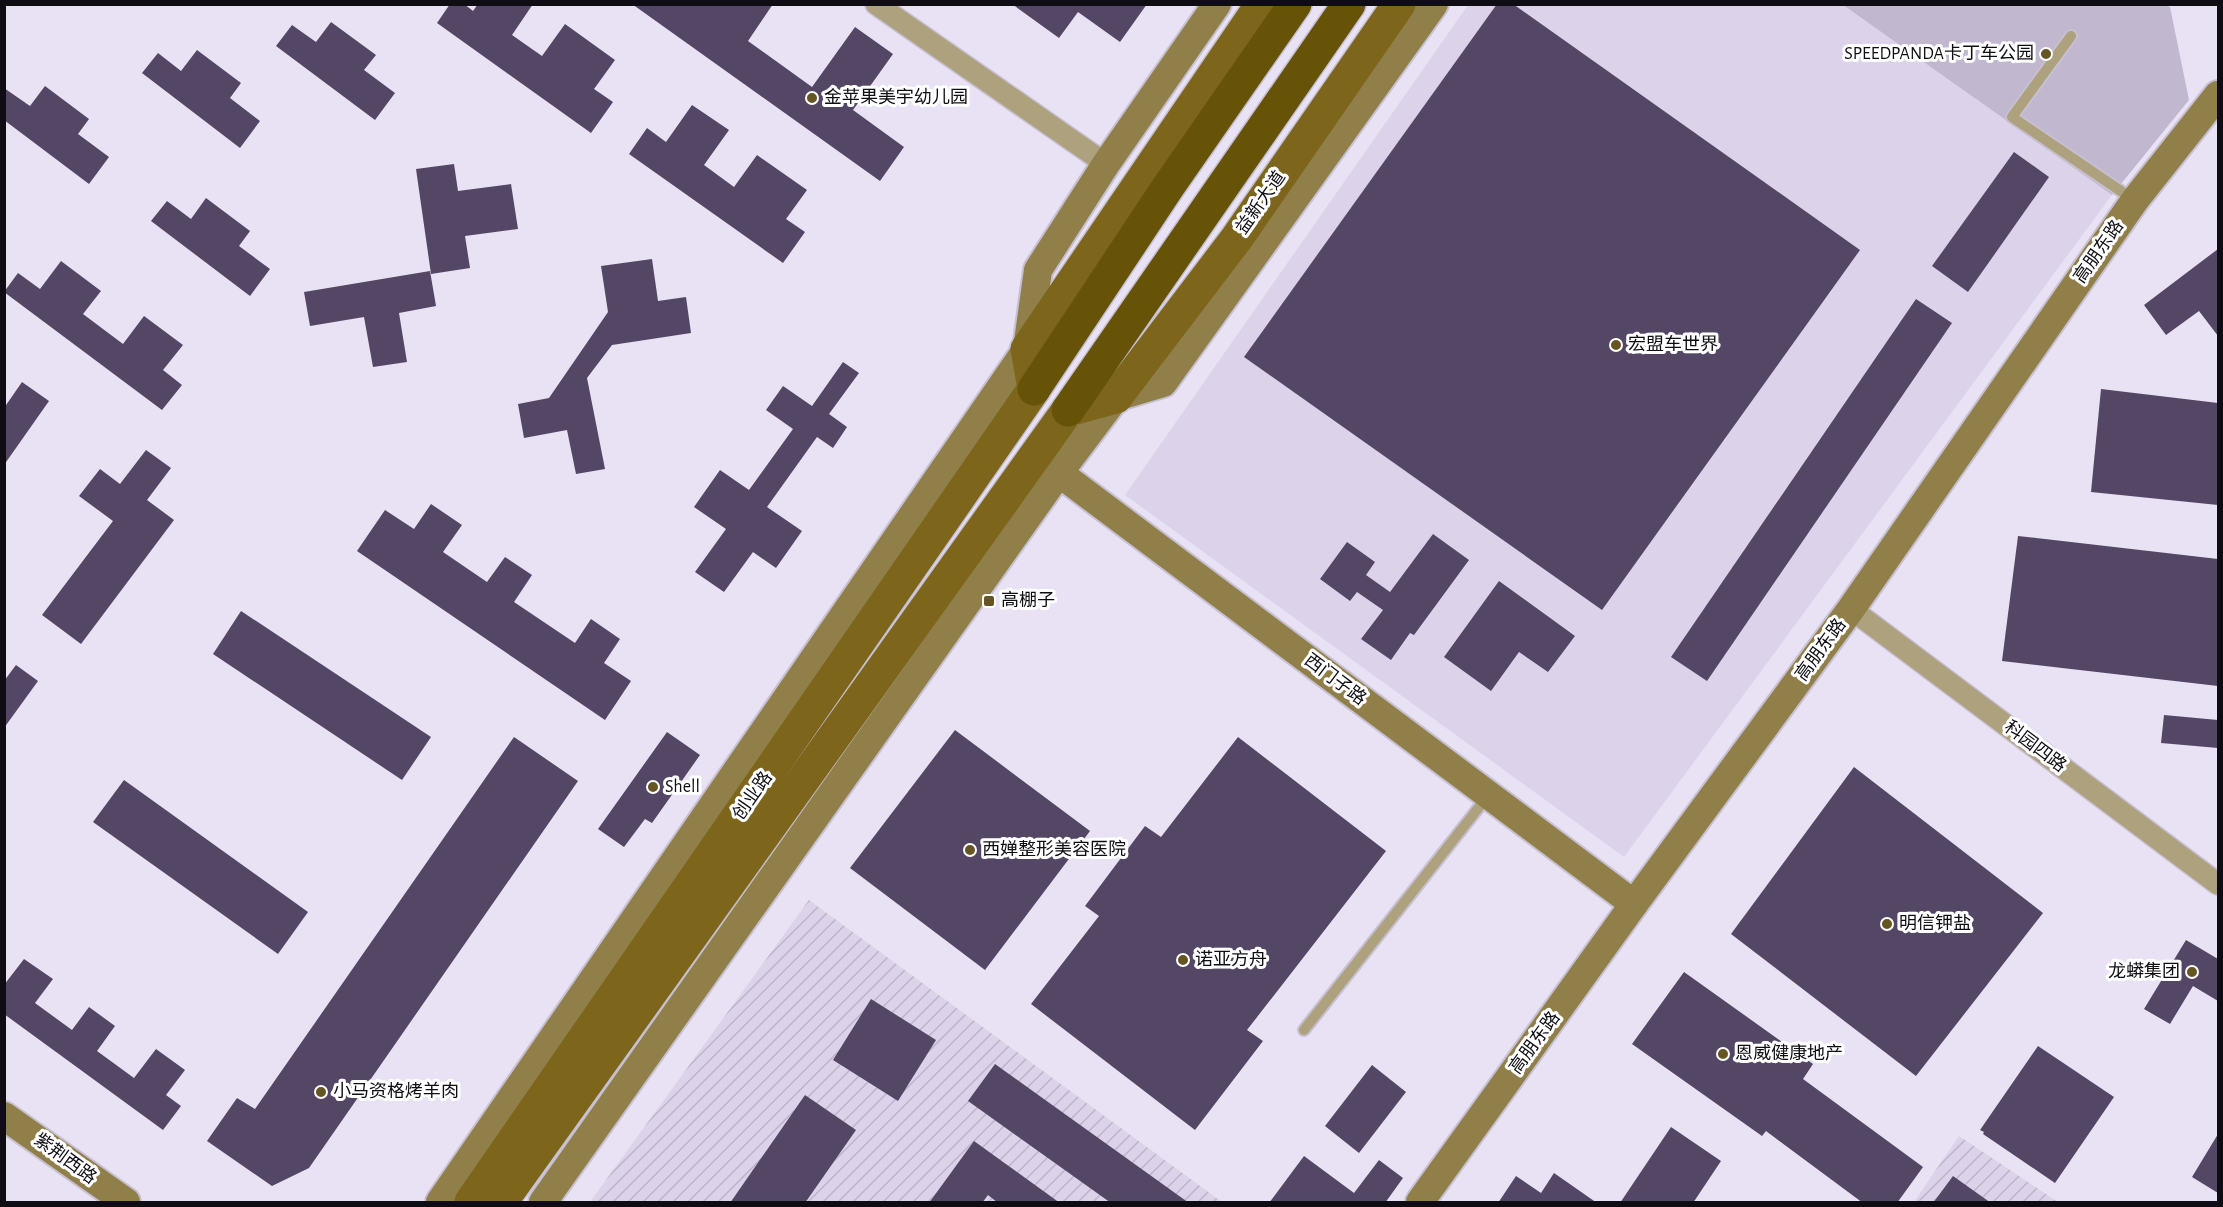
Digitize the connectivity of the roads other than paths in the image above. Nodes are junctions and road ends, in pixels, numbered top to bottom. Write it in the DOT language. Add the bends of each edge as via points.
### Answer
graph roads {
  1 [pos="876,4"];
  2 [pos="1217,4"];
  3 [pos="1262,4"];
  4 [pos="1295,4"];
  5 [pos="1349,4"];
  6 [pos="1399,4"];
  7 [pos="1434,4"];
  8 [pos="2071,36"];
  9 [pos="2218,95"];
  10 [pos="1106,164"];
  11 [pos="1157,179"];
  12 [pos="2135,200"];
  13 [pos="1027,349"];
  14 [pos="1034,389"];
  15 [pos="1116,397"];
  16 [pos="1068,410"];
  17 [pos="1047,464"];
  18 [pos="1851,609"];
  19 [pos="1489,794"];
  20 [pos="2218,884"];
  21 [pos="1634,904"];
  22 [pos="1304,1030"];
  23 [pos="4,1116"];
  24 [pos="126,1203"];
  25 [pos="440,1203"];
  26 [pos="471,1203"];
  27 [pos="501,1203"];
  28 [pos="543,1203"];
  29 [pos="1420,1203"];
  1 -- 10 [label="street"];
  2 -- 10 [label="street"];
  3 -- 11 [label="main road"];
  4 -- 11 [label="highway"];
  5 -- 16 [label="highway"];
  6 -- 15 [label="main road, 益新大道" via="1237,238"];
  7 -- 15 [label="street" via="1163,383"];
  8 -- 12 [label="lane" via="2012,117"];
  9 -- 12 [label="street, 高朋东路"];
  10 -- 13 [label="street" via="1038,270"];
  11 -- 13 [label="main road"];
  11 -- 14 [label="highway"];
  12 -- 18 [label="street, 高朋东路"];
  13 -- 14 [label="main road"];
  13 -- 25 [label="street"];
  14 -- 26 [label="main road, 创业路"];
  15 -- 16 [label="main road"];
  15 -- 17 [label="street"];
  16 -- 17 [label="main road, 创业路"];
  17 -- 19 [label="street, 西门子路"];
  17 -- 27 [label="main road, 创业路"];
  17 -- 28 [label="street"];
  18 -- 20 [label="street, 科园四路"];
  18 -- 21 [label="street, 高朋东路"];
  19 -- 21 [label="street, 西门子路"];
  19 -- 22 [label="lane"];
  21 -- 29 [label="street, 高朋东路"];
  23 -- 24 [label="street, 紫荆西路"];
}
